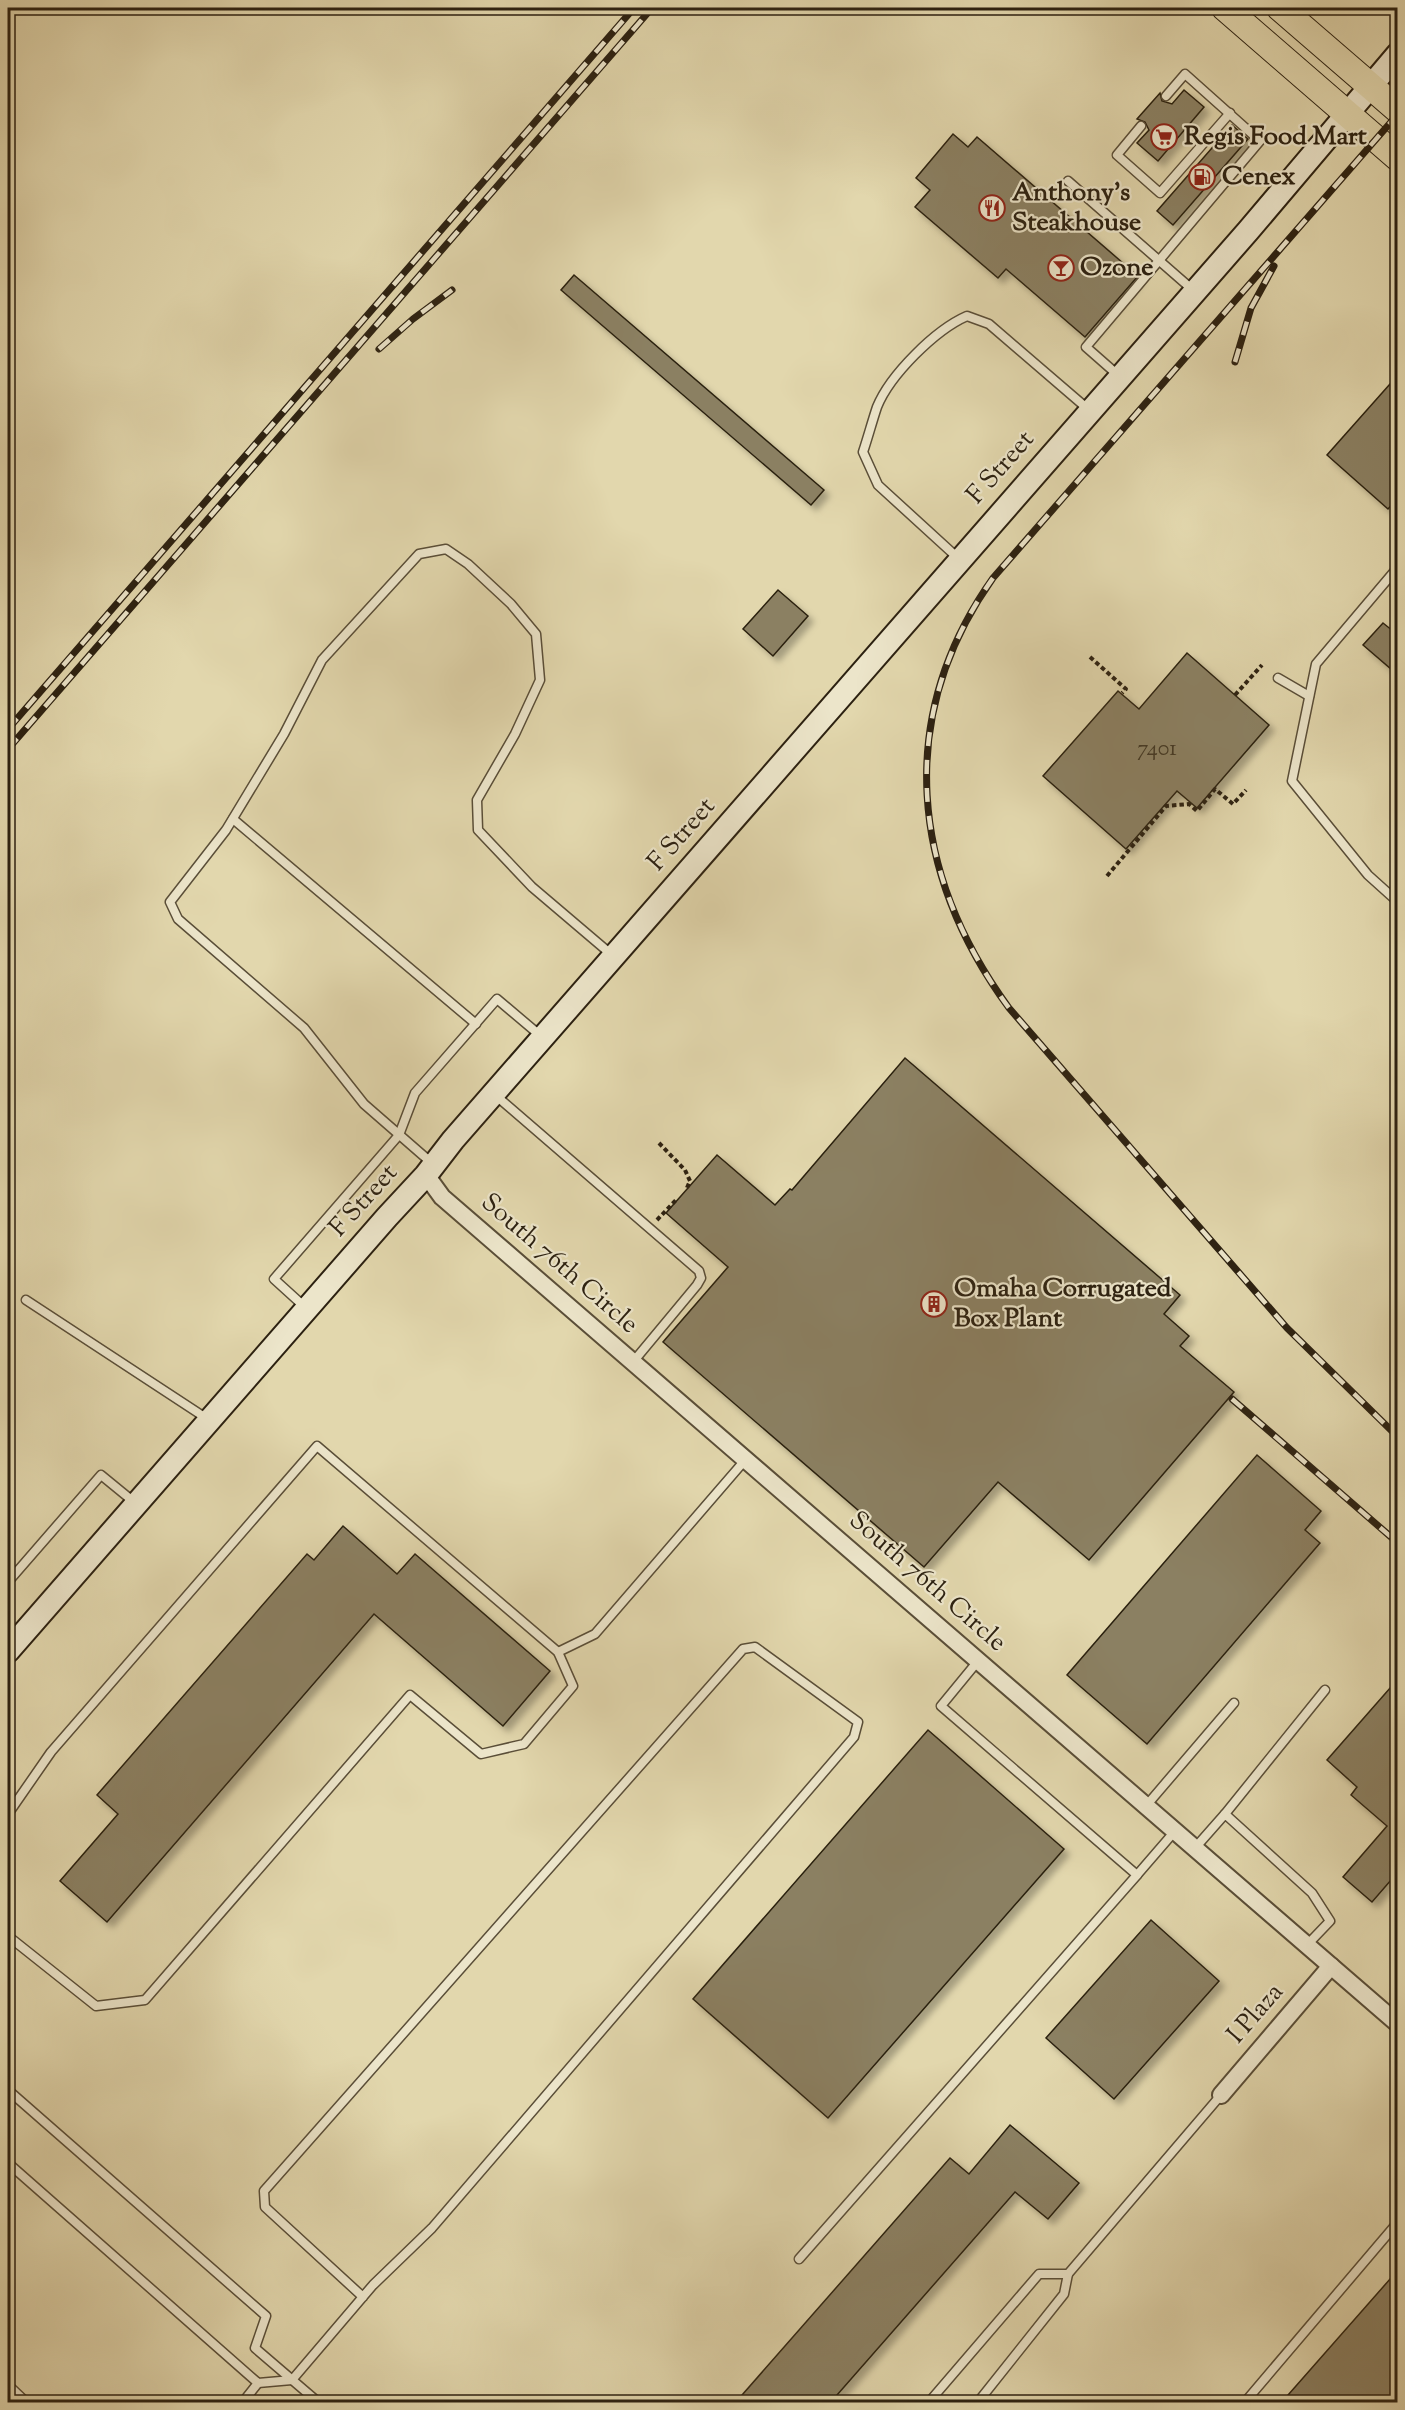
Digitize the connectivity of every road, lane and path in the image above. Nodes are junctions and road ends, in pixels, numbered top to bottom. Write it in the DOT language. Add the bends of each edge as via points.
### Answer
graph roads {
  1 [pos="1225,8"];
  2 [pos="1280,8"];
  3 [pos="1398,54"];
  4 [pos="1371,87"];
  5 [pos="1166,96"];
  6 [pos="1398,110"];
  7 [pos="1230,113"];
  8 [pos="1348,114"];
  9 [pos="1141,126"];
  10 [pos="1398,158"];
  11 [pos="1068,181"];
  12 [pos="1158,260"];
  13 [pos="1194,292"];
  14 [pos="1120,376"];
  15 [pos="1090,410"];
  16 [pos="959,559"];
  17 [pos="1398,567"];
  18 [pos="1090,657"];
  19 [pos="1262,665"];
  20 [pos="1278,678"];
  21 [pos="1122,693"];
  22 [pos="1235,695"];
  23 [pos="1310,696"];
  24 [pos="1246,790"];
  25 [pos="233,819"];
  26 [pos="1107,876"];
  27 [pos="1398,902"];
  28 [pos="613,957"];
  29 [pos="476,1024"];
  30 [pos="543,1038"];
  31 [pos="494,1094"];
  32 [pos="399,1135"];
  33 [pos="659,1143"];
  34 [pos="430,1170"];
  35 [pos="686,1190"];
  36 [pos="675,1200"];
  37 [pos="657,1221"];
  38 [pos="26,1300"];
  39 [pos="307,1309"];
  40 [pos="633,1362"];
  41 [pos="209,1420"];
  42 [pos="746,1459"];
  43 [pos="136,1504"];
  44 [pos="8,1582"];
  45 [pos="8,1651"];
  46 [pos="558,1652"];
  47 [pos="978,1661"];
  48 [pos="1325,1690"];
  49 [pos="1234,1703"];
  50 [pos="1146,1806"];
  51 [pos="8,1814"];
  52 [pos="1225,1814"];
  53 [pos="1175,1831"];
  54 [pos="1195,1848"];
  55 [pos="1137,1875"];
  56 [pos="8,1936"];
  57 [pos="1307,1945"];
  58 [pos="1331,1966"];
  59 [pos="1398,2024"];
  60 [pos="8,2090"];
  61 [pos="1221,2095"];
  62 [pos="8,2163"];
  63 [pos="1398,2222"];
  64 [pos="799,2259"];
  65 [pos="1068,2274"];
  66 [pos="363,2297"];
  67 [pos="292,2380"];
  68 [pos="258,2383"];
  69 [pos="8,2385"];
  70 [pos="26,2403"];
  71 [pos="243,2403"];
  72 [pos="318,2403"];
  73 [pos="929,2403"];
  74 [pos="978,2403"];
  75 [pos="1245,2403"];
  1 -- 8 [label="main road"];
  2 -- 4 [label="main road"];
  3 -- 4 [label="street, F Street"];
  4 -- 6 [label="main road"];
  4 -- 8 [label="street, F Street"];
  5 -- 7 [label="lane" via="1185,74"];
  7 -- 9 [label="lane" via="1160,193 1117,156"];
  7 -- 12 [label="lane" via="1260,141"];
  8 -- 10 [label="main road"];
  8 -- 13 [label="street, F Street"];
  11 -- 12 [label="lane"];
  12 -- 13 [label="lane"];
  12 -- 14 [label="lane" via="1086,347"];
  13 -- 14 [label="street, F Street"];
  14 -- 15 [label="street, F Street"];
  15 -- 16 [label="street, F Street"];
  15 -- 16 [label="lane" via="989,324 967,316 916,351 878,405 863,452 878,485"];
  16 -- 28 [label="street, F Street"];
  17 -- 23 [label="lane" via="1316,664"];
  18 -- 21 [label="path" via="1126,689"];
  19 -- 22 [label="path"];
  20 -- 23 [label="lane"];
  23 -- 27 [label="lane" via="1292,781 1368,875"];
  24 -- 26 [label="path" via="1233,804 1215,789 1197,811 1189,804 1166,806"];
  25 -- 28 [label="lane" via="322,660 419,554 446,549 468,564 536,634 540,680 477,800 478,830 532,887"];
  25 -- 29 [label="lane"];
  25 -- 32 [label="lane" via="170,902 178,919 304,1028 364,1104"];
  28 -- 30 [label="street, F Street"];
  29 -- 30 [label="lane" via="497,999"];
  29 -- 32 [label="lane" via="415,1093"];
  30 -- 31 [label="street, F Street"];
  31 -- 34 [label="street, F Street"];
  31 -- 40 [label="lane" via="699,1271 697,1286"];
  32 -- 34 [label="lane"];
  32 -- 39 [label="lane" via="274,1279"];
  33 -- 35 [label="path" via="688,1174"];
  34 -- 39 [label="street, F Street"];
  34 -- 40 [label="street, South 76th Circle" via="442,1197"];
  36 -- 37 [label="path"];
  38 -- 41 [label="lane"];
  39 -- 41 [label="street, F Street"];
  40 -- 42 [label="street, South 76th Circle"];
  41 -- 43 [label="street, F Street"];
  42 -- 46 [label="lane" via="595,1634"];
  42 -- 47 [label="street, South 76th Circle"];
  43 -- 44 [label="lane" via="101,1475"];
  43 -- 45 [label="street, F Street"];
  46 -- 51 [label="lane" via="317,1446 51,1752"];
  46 -- 56 [label="lane" via="573,1686 524,1744 481,1754 410,1695 145,2000 96,2006"];
  47 -- 50 [label="street, South 76th Circle"];
  47 -- 55 [label="lane" via="941,1706"];
  48 -- 52 [label="lane"];
  49 -- 50 [label="lane"];
  50 -- 53 [label="street, South 76th Circle"];
  52 -- 54 [label="lane"];
  52 -- 57 [label="lane" via="1312,1893 1330,1921"];
  53 -- 54 [label="street, South 76th Circle"];
  53 -- 55 [label="lane"];
  54 -- 57 [label="street, South 76th Circle"];
  55 -- 64 [label="lane"];
  57 -- 58 [label="street, South 76th Circle"];
  58 -- 59 [label="street, South 76th Circle"];
  58 -- 61 [label="street, I Plaza"];
  60 -- 67 [label="lane" via="266,2316 255,2348"];
  61 -- 65 [label="lane"];
  62 -- 68 [label="lane"];
  63 -- 75 [label="lane"];
  65 -- 73 [label="lane" via="1039,2274"];
  65 -- 74 [label="lane" via="1065,2294"];
  66 -- 66 [label="lane" via="432,2228 854,1737 858,1722 755,1647 743,1648 264,2191 264,2207"];
  66 -- 67 [label="lane"];
  67 -- 68 [label="lane"];
  67 -- 72 [label="lane"];
  68 -- 71 [label="lane"];
  69 -- 70 [label="lane"];
}
